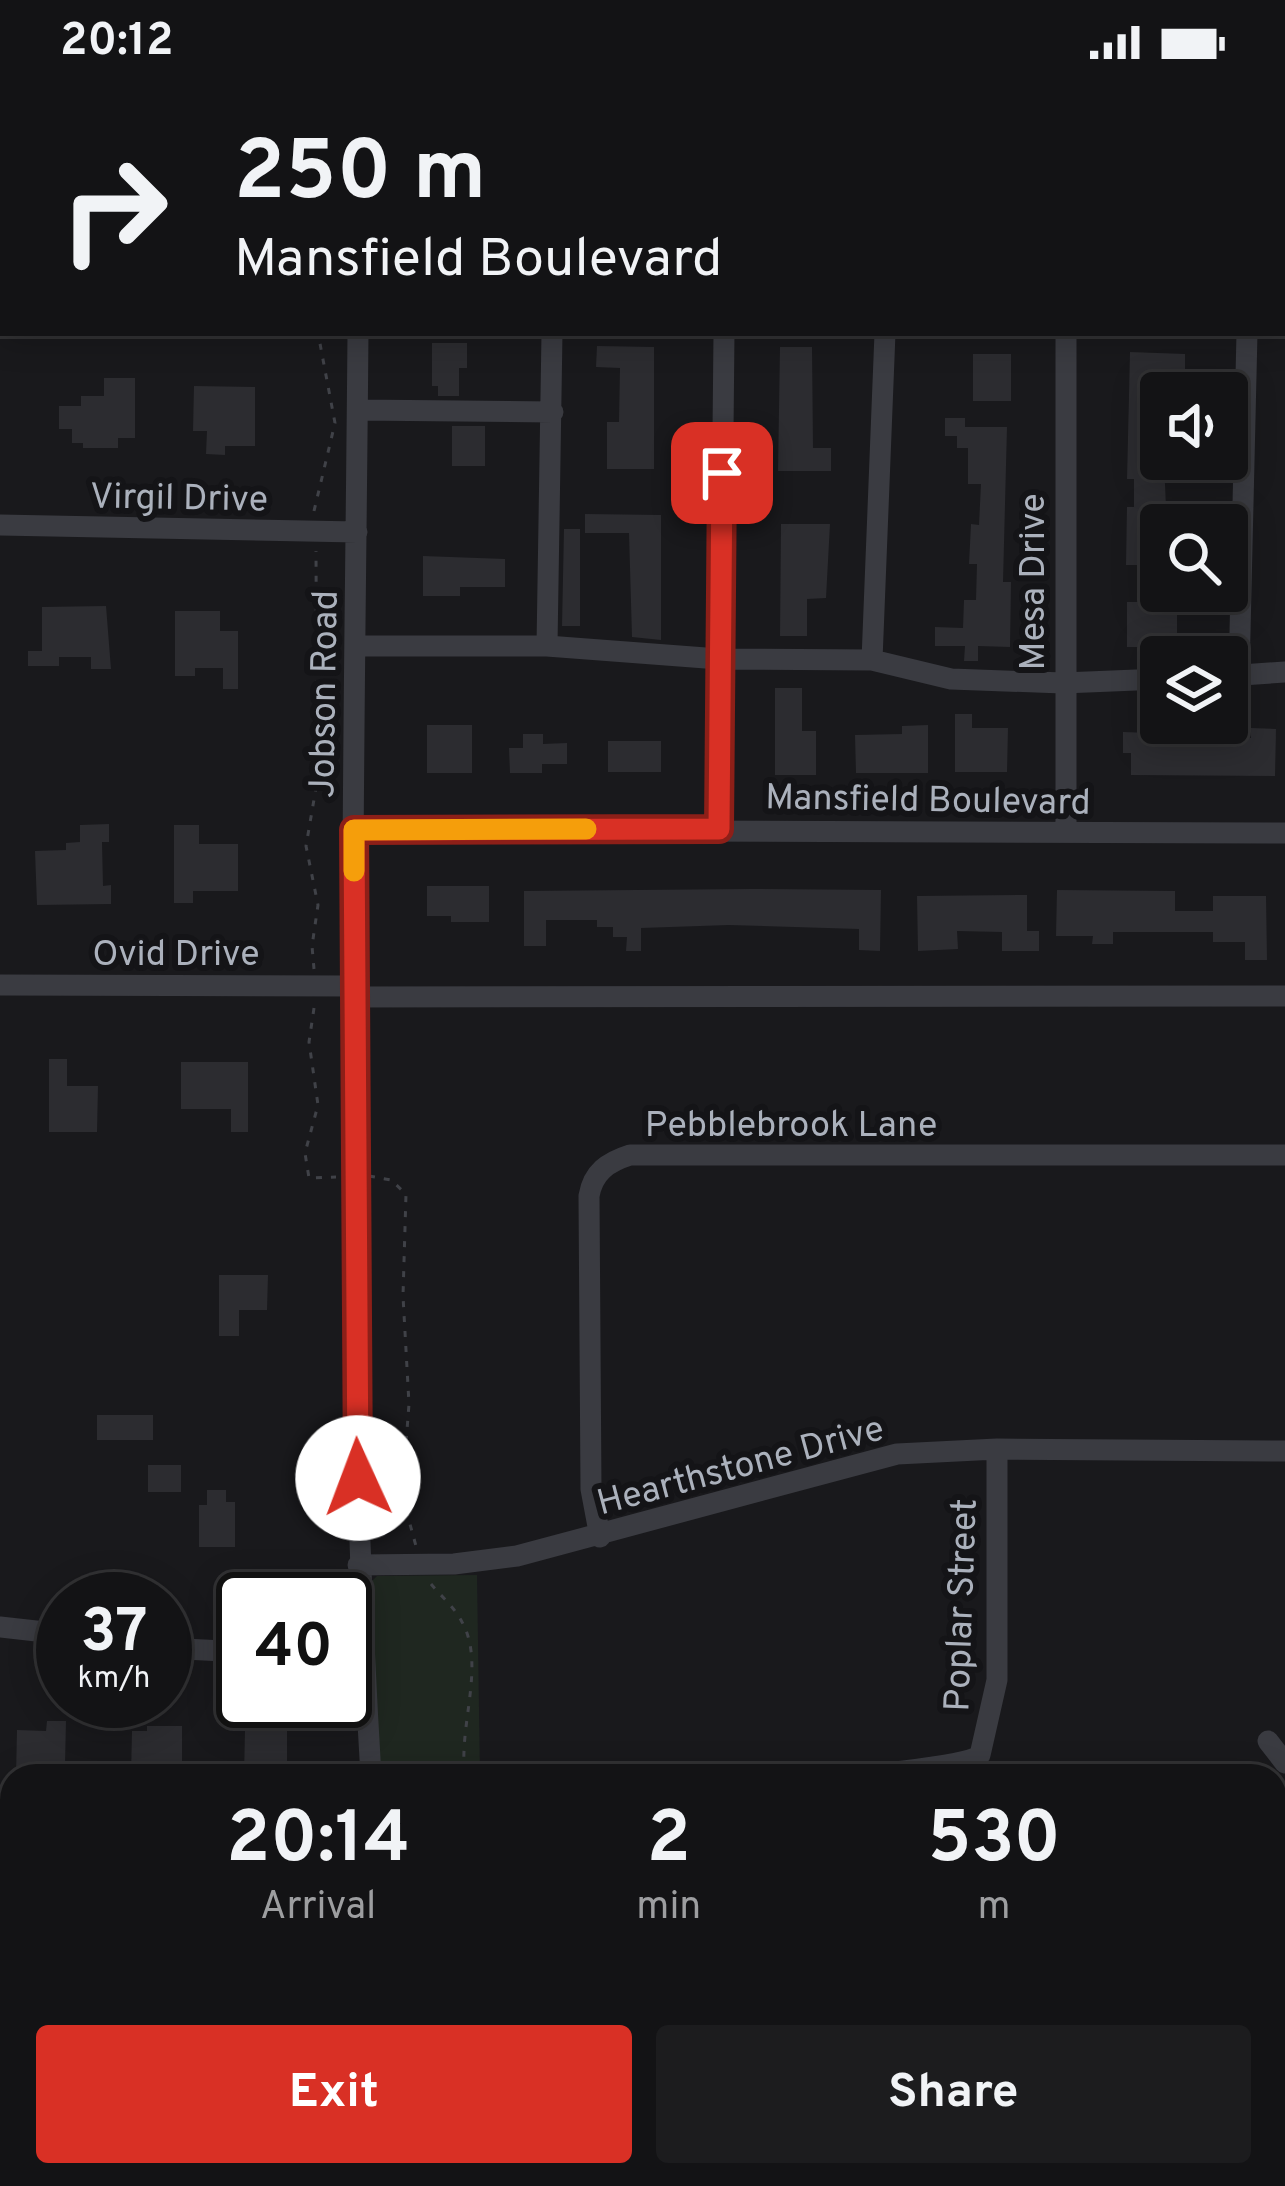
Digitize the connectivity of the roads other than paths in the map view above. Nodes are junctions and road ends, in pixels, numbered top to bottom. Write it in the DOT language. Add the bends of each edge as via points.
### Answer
graph roads {
  1 [pos="358,336"];
  2 [pos="552,336"];
  3 [pos="724,336"];
  4 [pos="885,336"];
  5 [pos="1066,336"];
  6 [pos="1247,336"];
  7 [pos="358,410"];
  8 [pos="553,412"];
  9 [pos="0,526"];
  10 [pos="356,532"];
  11 [pos="1235,636"];
  12 [pos="356,646"];
  13 [pos="548,646"];
  14 [pos="719,659"];
  15 [pos="872,660"];
  16 [pos="1285,672"];
  17 [pos="1248,675"];
  18 [pos="1140,680"];
  19 [pos="1064,683"];
  20 [pos="719,829"];
  21 [pos="354,830"];
  22 [pos="1066,832"];
  23 [pos="1285,833"];
  24 [pos="0,985"];
  25 [pos="352,991"];
  26 [pos="1285,996"];
  27 [pos="1285,1155"];
  28 [pos="997,1449"];
  29 [pos="1285,1451"];
  30 [pos="600,1537"];
  31 [pos="358,1565"];
  32 [pos="358,1572"];
  33 [pos="0,1627"];
  34 [pos="36,1631"];
  35 [pos="365,1728"];
  36 [pos="1268,1741"];
  37 [pos="1285,1763"];
  38 [pos="369,1764"];
  39 [pos="953,1764"];
  1 -- 7 [label="street, Jobson Road"];
  2 -- 8 [label="street"];
  3 -- 14 [label="street"];
  4 -- 15 [label="street"];
  5 -- 19 [label="street, Mesa Drive"];
  6 -- 11 [label="street"];
  7 -- 8 [label="street"];
  7 -- 10 [label="street, Jobson Road"];
  8 -- 13 [label="street"];
  9 -- 10 [label="street, Virgil Drive"];
  10 -- 12 [label="street, Jobson Road"];
  12 -- 13 [label="street"];
  12 -- 21 [label="street, Jobson Road"];
  13 -- 14 [label="street"];
  14 -- 15 [label="street"];
  14 -- 20 [label="street"];
  15 -- 19 [label="street" via="951,679"];
  16 -- 17 [label="street"];
  18 -- 19 [label="street"];
  19 -- 22 [label="street, Mesa Drive"];
  20 -- 21 [label="street, Mansfield Boulevard"];
  20 -- 22 [label="street, Mansfield Boulevard"];
  21 -- 25 [label="street, Jobson Road"];
  22 -- 23 [label="street, Mansfield Boulevard"];
  24 -- 25 [label="street, Ovid Drive"];
  25 -- 26 [label="street, Ovid Drive"];
  25 -- 31 [label="street, Jobson Road"];
  27 -- 30 [label="street, Pebblebrook Lane" via="612,1161 589,1196 591,1489"];
  28 -- 29 [label="street, Hearthstone Drive"];
  28 -- 30 [label="street, Hearthstone Drive" via="897,1454"];
  28 -- 39 [label="street, Poplar Street" via="997,1680 974,1761"];
  30 -- 31 [label="street, Hearthstone Drive" via="487,1562"];
  31 -- 32 [label="street, Jobson Road"];
  33 -- 34 [label="street"];
  35 -- 38 [label="street, Jobson Road"];
  36 -- 37 [label="street"];
}
